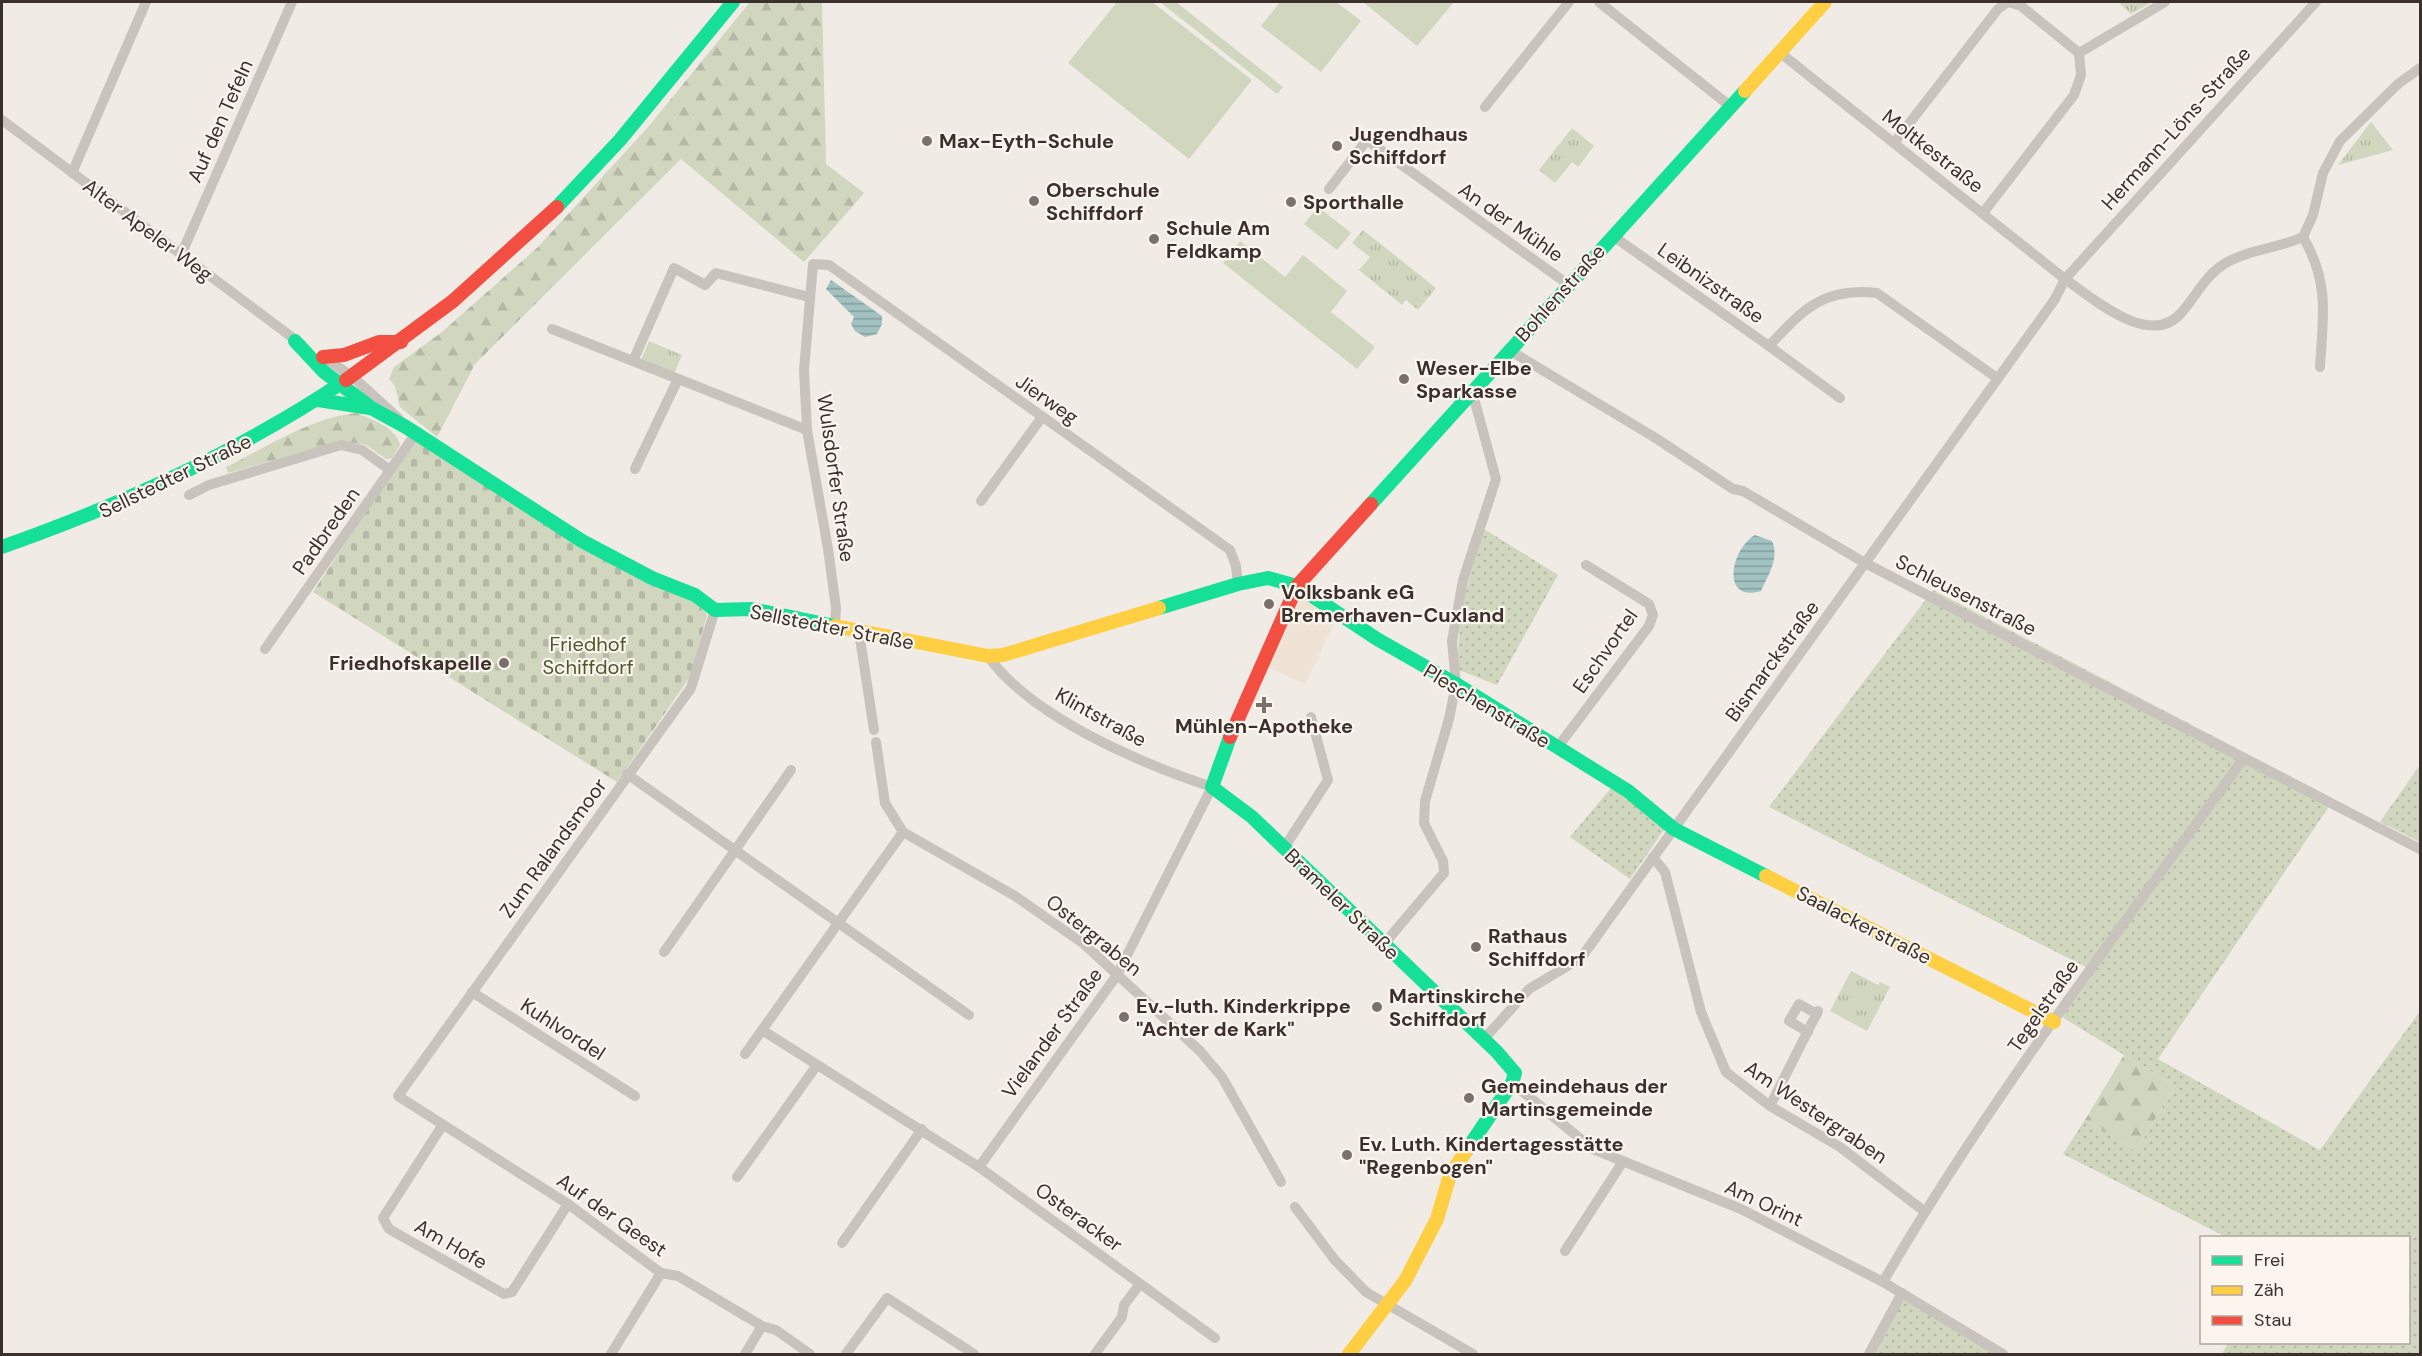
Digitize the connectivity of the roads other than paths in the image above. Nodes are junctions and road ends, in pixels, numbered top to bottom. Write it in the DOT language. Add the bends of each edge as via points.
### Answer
graph roads {
  1 [pos="146,2"];
  2 [pos="292,2"];
  3 [pos="733,2"];
  4 [pos="1569,2"];
  5 [pos="1599,2"];
  6 [pos="1825,2"];
  7 [pos="2008,2"];
  8 [pos="2165,2"];
  9 [pos="2316,2"];
  10 [pos="1779,52"];
  11 [pos="2079,53"];
  12 [pos="2421,68"];
  13 [pos="1730,106"];
  14 [pos="1485,107"];
  15 [pos="2,120"];
  16 [pos="1894,143"];
  17 [pos="72,173"];
  18 [pos="1329,189"];
  19 [pos="1983,213"];
  20 [pos="1613,236"];
  21 [pos="2303,237"];
  22 [pos="181,255"];
  23 [pos="813,264"];
  24 [pos="2065,279"];
  25 [pos="1569,285"];
  26 [pos="809,297"];
  27 [pos="552,329"];
  28 [pos="295,341"];
  29 [pos="401,342"];
  30 [pos="1769,346"];
  31 [pos="1509,350"];
  32 [pos="323,357"];
  33 [pos="633,361"];
  34 [pos="2320,367"];
  35 [pos="353,377"];
  36 [pos="1997,378"];
  37 [pos="678,379"];
  38 [pos="340,386"];
  39 [pos="1472,391"];
  40 [pos="1840,398"];
  41 [pos="318,400"];
  42 [pos="373,409"];
  43 [pos="1042,417"];
  44 [pos="411,430"];
  45 [pos="807,430"];
  46 [pos="636,469"];
  47 [pos="390,470"];
  48 [pos="189,495"];
  49 [pos="981,501"];
  50 [pos="2,547"];
  51 [pos="1865,563"];
  52 [pos="1586,565"];
  53 [pos="1238,584"];
  54 [pos="1297,586"];
  55 [pos="715,610"];
  56 [pos="835,625"];
  57 [pos="859,632"];
  58 [pos="265,649"];
  59 [pos="988,656"];
  60 [pos="1456,684"];
  61 [pos="1311,717"];
  62 [pos="874,730"];
  63 [pos="876,742"];
  64 [pos="1557,748"];
  65 [pos="2244,758"];
  66 [pos="791,770"];
  67 [pos="627,774"];
  68 [pos="1212,787"];
  69 [pos="1674,829"];
  70 [pos="903,832"];
  71 [pos="1284,848"];
  72 [pos="2421,849"];
  73 [pos="735,851"];
  74 [pos="1653,857"];
  75 [pos="838,924"];
  76 [pos="1384,944"];
  77 [pos="663,952"];
  78 [pos="1118,975"];
  79 [pos="472,992"];
  80 [pos="969,1015"];
  81 [pos="2054,1022"];
  82 [pos="762,1030"];
  83 [pos="1808,1032"];
  84 [pos="1484,1039"];
  85 [pos="745,1054"];
  86 [pos="817,1065"];
  87 [pos="1512,1083"];
  88 [pos="398,1096"];
  89 [pos="635,1096"];
  90 [pos="1770,1106"];
  91 [pos="442,1126"];
  92 [pos="922,1129"];
  93 [pos="1622,1163"];
  94 [pos="979,1167"];
  95 [pos="737,1177"];
  96 [pos="1281,1182"];
  97 [pos="568,1204"];
  98 [pos="1295,1207"];
  99 [pos="1924,1211"];
  100 [pos="842,1243"];
  101 [pos="1565,1251"];
  102 [pos="661,1273"];
  103 [pos="1883,1282"];
  104 [pos="1140,1284"];
  105 [pos="1902,1293"];
  106 [pos="1387,1306"];
  107 [pos="762,1326"];
  108 [pos="1215,1338"];
  109 [pos="611,1354"];
  110 [pos="745,1354"];
  111 [pos="810,1354"];
  112 [pos="846,1354"];
  113 [pos="974,1354"];
  114 [pos="1095,1354"];
  115 [pos="1348,1354"];
  116 [pos="1473,1354"];
  117 [pos="1869,1354"];
  118 [pos="2004,1354"];
  1 -- 17 [label="street"];
  2 -- 22 [label="street, Auf den Tefeln"];
  3 -- 29 [label="street, Sellstedter Straße" via="581,183 486,274"];
  4 -- 14 [label="street"];
  5 -- 13 [label="street"];
  6 -- 10 [label="street, Bohlenstraße"];
  7 -- 11 [label="street" via="2021,6"];
  7 -- 16 [label="street" via="1998,9"];
  8 -- 11 [label="street"];
  9 -- 24 [label="street, Hermann-Löns-Straße"];
  10 -- 13 [label="street, Bohlenstraße"];
  10 -- 16 [label="street, Moltkestraße"];
  11 -- 19 [label="street" via="2081,75 2074,95"];
  12 -- 21 [label="street" via="2398,84 2340,141 2323,173"];
  13 -- 20 [label="street, Bohlenstraße"];
  15 -- 17 [label="street, Alter Apeler Weg"];
  16 -- 19 [label="street, Moltkestraße"];
  17 -- 22 [label="street, Alter Apeler Weg"];
  18 -- 25 [label="street, An der Mühle" via="1368,140"];
  19 -- 24 [label="street, Moltkestraße"];
  20 -- 25 [label="street, Bohlenstraße"];
  20 -- 30 [label="street, Leibnizstraße"];
  21 -- 24 [label="street, Moltkestraße" via="2225,264 2211,274 2181,314 2160,325 2131,322"];
  21 -- 34 [label="street" via="2321,274 2324,304"];
  22 -- 28 [label="street, Alter Apeler Weg"];
  23 -- 26 [label="street, Wulsdorfer Straße"];
  23 -- 43 [label="street, Jierweg" via="829,265"];
  24 -- 36 [label="street, Bismarckstraße" via="2055,299"];
  25 -- 31 [label="street, Bohlenstraße"];
  26 -- 33 [label="street" via="716,273 705,285 674,268"];
  26 -- 45 [label="street, Wulsdorfer Straße" via="804,370"];
  27 -- 33 [label="street"];
  28 -- 32 [label="street, Alter Apeler Weg"];
  28 -- 38 [label="street, Alter Apeler Weg"];
  29 -- 32 [label="street" via="376,343 344,356"];
  29 -- 35 [label="street, Sellstedter Straße"];
  30 -- 36 [label="street, Leibnizstraße" via="1794,318 1827,297 1853,290 1877,293"];
  30 -- 40 [label="street"];
  31 -- 39 [label="street, Bohlenstraße"];
  31 -- 51 [label="street, Schleusenstraße" via="1733,489 1743,491"];
  32 -- 35 [label="street, Alter Apeler Weg"];
  33 -- 37 [label="street"];
  35 -- 38 [label="street, Sellstedter Straße"];
  35 -- 44 [label="street"];
  36 -- 51 [label="street, Bismarckstraße"];
  37 -- 45 [label="street"];
  37 -- 46 [label="street"];
  38 -- 41 [label="street, Sellstedter Straße"];
  38 -- 42 [label="street"];
  39 -- 54 [label="street, Bohlenstraße"];
  39 -- 60 [label="street" via="1496,479 1463,580 1452,641"];
  41 -- 42 [label="street"];
  41 -- 50 [label="street, Sellstedter Straße" via="254,438 121,504"];
  42 -- 44 [label="street"];
  43 -- 49 [label="street"];
  43 -- 53 [label="street, Jierweg" via="1230,550"];
  44 -- 47 [label="street, Padbreden"];
  44 -- 55 [label="street" via="582,541 652,578 695,595"];
  45 -- 56 [label="street, Wulsdorfer Straße" via="835,597"];
  47 -- 48 [label="street, Sellstedter Straße" via="362,450 340,445 209,485"];
  47 -- 58 [label="street, Padbreden"];
  51 -- 65 [label="street, Schleusenstraße"];
  51 -- 69 [label="street, Bismarckstraße"];
  52 -- 64 [label="street, Eschvortel" via="1649,604 1653,615 1649,626"];
  53 -- 54 [label="street, Sellstedter Straße" via="1268,578"];
  53 -- 59 [label="street, Sellstedter Straße" via="1003,655"];
  54 -- 60 [label="street, Pleschenstraße" via="1377,639"];
  54 -- 68 [label="street" via="1258,663"];
  55 -- 56 [label="street, Sellstedter Straße" via="751,609"];
  55 -- 67 [label="street, Zum Ralandsmoor" via="691,688"];
  56 -- 57 [label="street, Sellstedter Straße"];
  57 -- 59 [label="street, Sellstedter Straße"];
  57 -- 62 [label="street"];
  59 -- 68 [label="street, Klintstraße" via="1000,674 1062,719 1138,758"];
  60 -- 64 [label="street, Pleschenstraße"];
  60 -- 76 [label="street" via="1425,801 1424,823 1443,861 1444,873"];
  61 -- 71 [label="street" via="1328,780"];
  63 -- 70 [label="street, Ostergraben" via="885,803"];
  64 -- 69 [label="street, Pleschenstraße" via="1628,791"];
  65 -- 72 [label="street, Schleusenstraße"];
  65 -- 81 [label="street, Tegelstraße"];
  66 -- 73 [label="street"];
  67 -- 73 [label="street"];
  67 -- 79 [label="street, Zum Ralandsmoor"];
  68 -- 71 [label="street, Brameler Straße"];
  68 -- 78 [label="street, Vielander Straße"];
  69 -- 74 [label="street, Bismarckstraße"];
  69 -- 81 [label="street, Saalackerstraße"];
  70 -- 75 [label="street"];
  70 -- 78 [label="street, Ostergraben" via="1015,896 1084,944"];
  71 -- 76 [label="street, Brameler Straße"];
  73 -- 75 [label="street"];
  73 -- 77 [label="street"];
  74 -- 84 [label="street, Bismarckstraße" via="1581,958 1529,989"];
  74 -- 90 [label="street, Am Westergraben" via="1665,872 1679,936 1715,1052 1726,1072"];
  75 -- 80 [label="street"];
  75 -- 82 [label="street"];
  76 -- 84 [label="street, Brameler Straße"];
  78 -- 94 [label="street, Vielander Straße"];
  78 -- 96 [label="street, Ostergraben" via="1200,1051 1222,1077"];
  79 -- 88 [label="street, Zum Ralandsmoor"];
  79 -- 89 [label="street, Kuhlvordel"];
  81 -- 99 [label="street, Tegelstraße"];
  82 -- 85 [label="street"];
  82 -- 86 [label="street, Osteracker"];
  83 -- 83 [label="street" via="1817,1012 1799,1004 1789,1021"];
  83 -- 90 [label="street"];
  84 -- 87 [label="street, Brameler Straße" via="1513,1068"];
  86 -- 92 [label="street, Osteracker"];
  86 -- 95 [label="street"];
  87 -- 93 [label="street, Am Orint" via="1593,1149"];
  87 -- 106 [label="street" via="1459,1158 1421,1255"];
  88 -- 91 [label="street, Auf der Geest"];
  90 -- 99 [label="street, Am Westergraben" via="1840,1147"];
  91 -- 97 [label="street, Auf der Geest"];
  91 -- 97 [label="street, Am Hofe" via="383,1218 389,1229 504,1294 512,1292"];
  92 -- 94 [label="street, Osteracker"];
  92 -- 100 [label="street"];
  93 -- 101 [label="street"];
  93 -- 103 [label="street, Am Orint" via="1741,1209"];
  94 -- 104 [label="street, Osteracker"];
  97 -- 102 [label="street, Auf der Geest"];
  98 -- 106 [label="street" via="1334,1258 1366,1292"];
  99 -- 103 [label="street, Tegelstraße"];
  102 -- 107 [label="street, Auf der Geest" via="678,1276"];
  102 -- 109 [label="street"];
  103 -- 105 [label="street, Am Orint"];
  104 -- 108 [label="street, Osteracker"];
  104 -- 114 [label="street"];
  105 -- 117 [label="street"];
  105 -- 118 [label="street, Am Orint"];
  106 -- 115 [label="street"];
  106 -- 116 [label="street"];
  107 -- 110 [label="street"];
  107 -- 111 [label="street, Auf der Geest" via="776,1330"];
  112 -- 113 [label="street" via="887,1298"];
}
